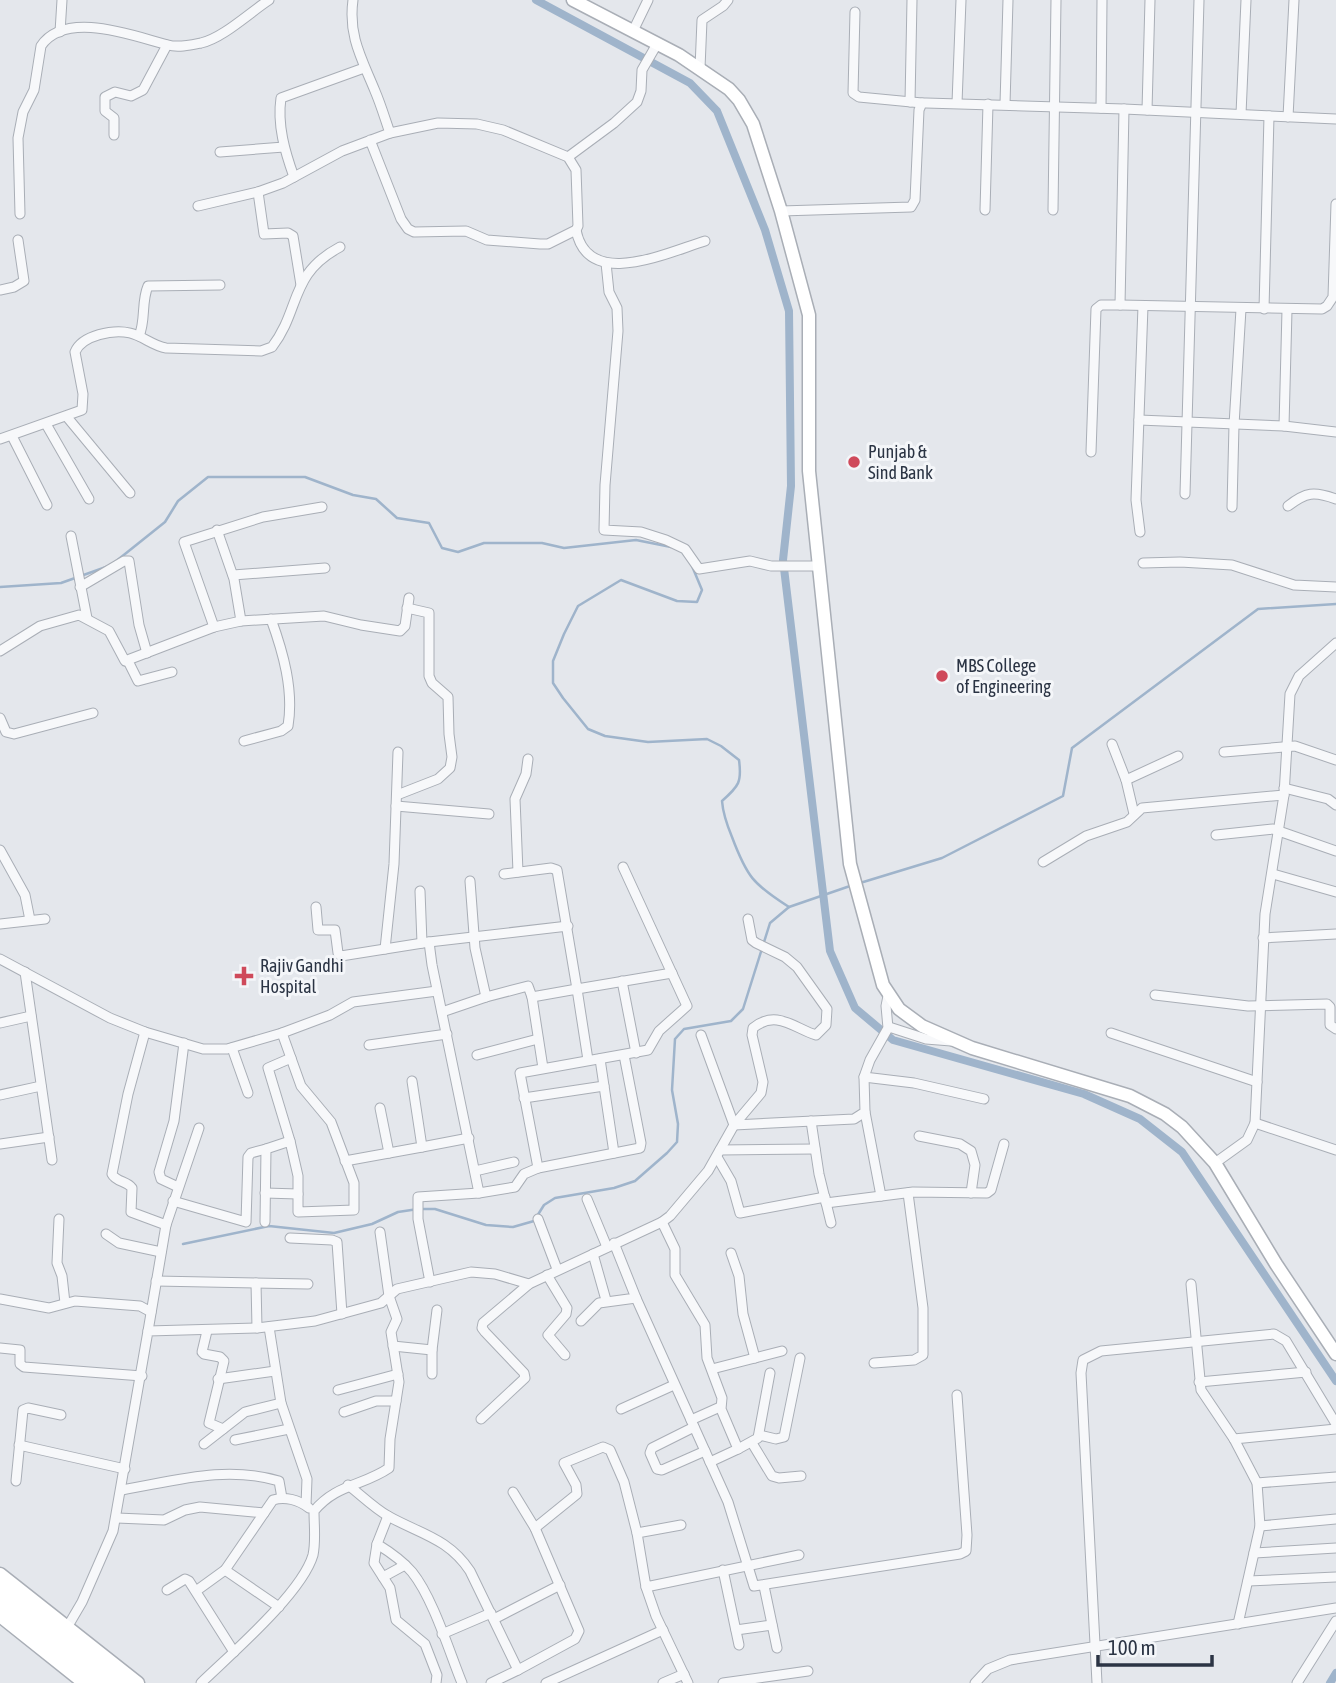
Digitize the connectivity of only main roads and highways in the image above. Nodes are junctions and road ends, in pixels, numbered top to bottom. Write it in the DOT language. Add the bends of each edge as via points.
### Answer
graph roads {
  1 [pos="0,1585"];
  2 [pos="0,1604"];
  3 [pos="61,1636"];
  4 [pos="99,1683"];
  5 [pos="121,1683"];
  1 -- 3 [label="highway"];
  2 -- 3 [label="highway"];
  3 -- 4 [label="highway"];
  3 -- 5 [label="highway"];
}
